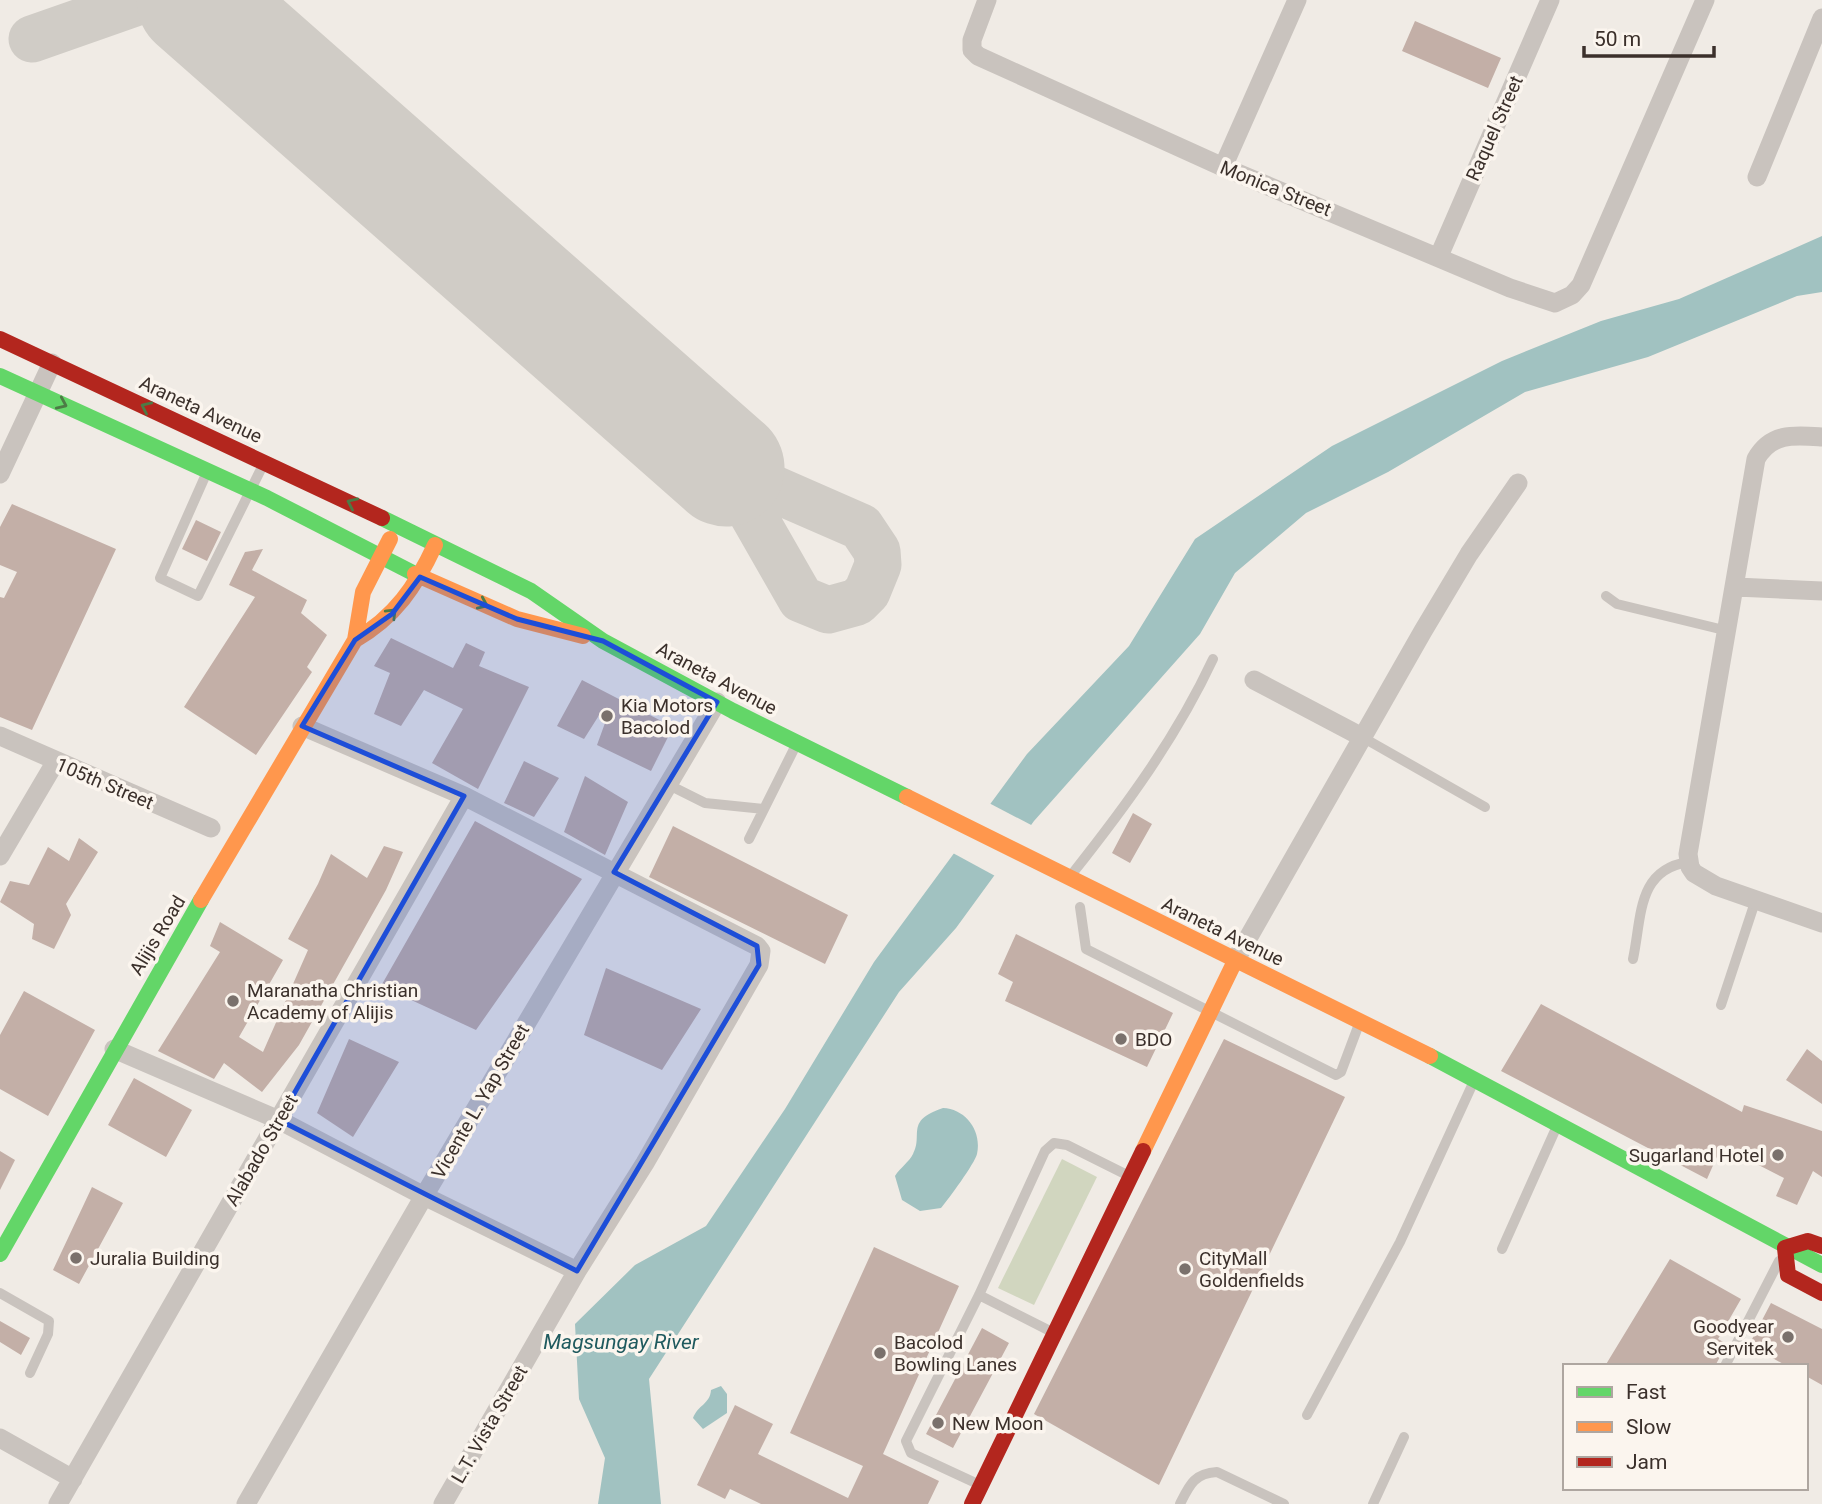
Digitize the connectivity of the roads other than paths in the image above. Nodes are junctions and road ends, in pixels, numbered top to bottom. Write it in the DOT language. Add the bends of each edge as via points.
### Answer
graph roads {
  1 [pos="988,0"];
  2 [pos="1297,0"];
  3 [pos="1550,0"];
  4 [pos="1705,0"];
  5 [pos="1822,18"];
  6 [pos="1223,167"];
  7 [pos="1757,177"];
  8 [pos="1438,256"];
  9 [pos="0,339"];
  10 [pos="52,363"];
  11 [pos="0,376"];
  12 [pos="36,392"];
  13 [pos="1822,437"];
  14 [pos="265,461"];
  15 [pos="208,470"];
  16 [pos="0,474"];
  17 [pos="1518,483"];
  18 [pos="248,489"];
  19 [pos="397,525"];
  20 [pos="435,545"];
  21 [pos="382,557"];
  22 [pos="420,577"];
  23 [pos="1736,587"];
  24 [pos="1822,591"];
  25 [pos="1606,596"];
  26 [pos="1728,631"];
  27 [pos="355,640"];
  28 [pos="603,641"];
  29 [pos="1213,659"];
  30 [pos="1254,680"];
  31 [pos="717,702"];
  32 [pos="302,726"];
  33 [pos="0,736"];
  34 [pos="1362,737"];
  35 [pos="797,743"];
  36 [pos="56,761"];
  37 [pos="669,785"];
  38 [pos="464,796"];
  39 [pos="1485,807"];
  40 [pos="764,809"];
  41 [pos="211,828"];
  42 [pos="749,839"];
  43 [pos="0,856"];
  44 [pos="1688,862"];
  45 [pos="614,872"];
  46 [pos="1070,877"];
  47 [pos="1756,898"];
  48 [pos="1080,907"];
  49 [pos="1822,923"];
  50 [pos="1633,959"];
  51 [pos="1235,961"];
  52 [pos="1721,1005"];
  53 [pos="1210,1012"];
  54 [pos="1360,1021"];
  55 [pos="114,1049"];
  56 [pos="1475,1078"];
  57 [pos="278,1120"];
  58 [pos="1559,1123"];
  59 [pos="1130,1176"];
  60 [pos="424,1196"];
  61 [pos="1822,1246"];
  62 [pos="1786,1248"];
  63 [pos="1502,1249"];
  64 [pos="0,1254"];
  65 [pos="1822,1265"];
  66 [pos="577,1271"];
  67 [pos="0,1293"];
  68 [pos="1822,1293"];
  69 [pos="979,1295"];
  70 [pos="1054,1333"];
  71 [pos="1726,1364"];
  72 [pos="30,1373"];
  73 [pos="1307,1415"];
  74 [pos="1404,1437"];
  75 [pos="0,1438"];
  76 [pos="73,1479"];
  77 [pos="981,1485"];
  78 [pos="58,1504"];
  79 [pos="246,1504"];
  80 [pos="443,1504"];
  81 [pos="972,1504"];
  82 [pos="1180,1504"];
  83 [pos="1284,1504"];
  84 [pos="1373,1504"];
  1 -- 6 [label="street, Monica Street" via="972,40 972,50 978,55"];
  2 -- 6 [label="street"];
  3 -- 8 [label="street, Raquel Street"];
  4 -- 8 [label="street, Monica Street" via="1581,285 1572,295 1555,303"];
  5 -- 7 [label="street"];
  6 -- 8 [label="street, Monica Street"];
  9 -- 10 [label="main road, Araneta Avenue"];
  10 -- 12 [label="street"];
  14 -- 10 [label="main road, Araneta Avenue, one-way"];
  11 -- 12 [label="main road, Araneta Avenue"];
  12 -- 15 [label="main road, Araneta Avenue, one-way"];
  12 -- 16 [label="street"];
  13 -- 23 [label="street" via="1789,435 1762,448 1756,459"];
  14 -- 18 [label="lane"];
  19 -- 14 [label="main road, Araneta Avenue, one-way"];
  15 -- 18 [label="main road, Araneta Avenue"];
  15 -- 18 [label="lane" via="160,578 198,596"];
  17 -- 34 [label="street" via="1469,554"];
  18 -- 21 [label="main road, Araneta Avenue"];
  19 -- 20 [label="main road, Araneta Avenue"];
  19 -- 21 [label="main road, Alijis Road"];
  20 -- 22 [label="main road, Alijis Road"];
  20 -- 28 [label="main road, Araneta Avenue" via="531,591"];
  21 -- 22 [label="main road, Araneta Avenue"];
  21 -- 27 [label="main road, Alijis Road" via="363,592"];
  27 -- 22 [label="main road, Alijis Road, one-way" via="392,614"];
  22 -- 28 [label="main road, Araneta Avenue, one-way" via="517,619"];
  23 -- 24 [label="street"];
  23 -- 26 [label="street"];
  25 -- 26 [label="lane" via="1617,604"];
  26 -- 44 [label="street"];
  27 -- 32 [label="main road, Alijis Road"];
  28 -- 31 [label="main road, Araneta Avenue"];
  29 -- 46 [label="lane" via="1191,705 1133,796"];
  30 -- 34 [label="street"];
  31 -- 35 [label="main road, Araneta Avenue"];
  31 -- 37 [label="street, Vicente L. Yap Street"];
  32 -- 38 [label="street"];
  32 -- 55 [label="main road, Alijis Road"];
  33 -- 36 [label="street, 105th Street"];
  34 -- 39 [label="lane"];
  34 -- 51 [label="street"];
  35 -- 40 [label="lane"];
  35 -- 46 [label="main road, Araneta Avenue"];
  36 -- 41 [label="street, 105th Street"];
  36 -- 43 [label="street"];
  37 -- 40 [label="lane" via="705,803"];
  37 -- 45 [label="street, Vicente L. Yap Street"];
  38 -- 45 [label="street"];
  38 -- 57 [label="street, Alabado Street"];
  40 -- 42 [label="lane"];
  44 -- 47 [label="street" via="1694,873 1708,881"];
  44 -- 50 [label="lane" via="1668,865 1649,883"];
  45 -- 60 [label="street, Vicente L. Yap Street"];
  45 -- 66 [label="street, L.T. Vista Street" via="757,946 761,957 645,1163"];
  46 -- 51 [label="main road, Araneta Avenue"];
  47 -- 49 [label="street"];
  47 -- 52 [label="lane"];
  48 -- 53 [label="lane" via="1086,949"];
  51 -- 53 [label="main road"];
  51 -- 54 [label="main road, Araneta Avenue"];
  53 -- 54 [label="lane" via="1336,1075"];
  53 -- 59 [label="main road"];
  54 -- 56 [label="main road, Araneta Avenue"];
  55 -- 57 [label="street"];
  55 -- 64 [label="main road, Alijis Road"];
  56 -- 58 [label="main road, Araneta Avenue"];
  56 -- 73 [label="lane" via="1400,1242"];
  57 -- 60 [label="street"];
  57 -- 76 [label="street, Alabado Street"];
  58 -- 62 [label="main road, Araneta Avenue"];
  58 -- 63 [label="lane"];
  59 -- 69 [label="lane" via="1054,1143 1045,1152"];
  59 -- 70 [label="main road"];
  60 -- 66 [label="street"];
  60 -- 79 [label="street, Vicente L. Yap Street"];
  61 -- 62 [label="main road" via="1808,1241"];
  62 -- 65 [label="main road, Araneta Avenue"];
  62 -- 68 [label="main road" via="1788,1275"];
  62 -- 71 [label="lane"];
  66 -- 80 [label="street, L.T. Vista Street"];
  67 -- 72 [label="lane" via="49,1321 48,1334"];
  69 -- 70 [label="lane"];
  69 -- 77 [label="lane" via="905,1441 911,1453"];
  70 -- 77 [label="main road"];
  74 -- 84 [label="lane"];
  75 -- 76 [label="street"];
  76 -- 78 [label="street, Alabado Street"];
  77 -- 81 [label="main road"];
  82 -- 83 [label="lane" via="1192,1480 1217,1472"];
}
